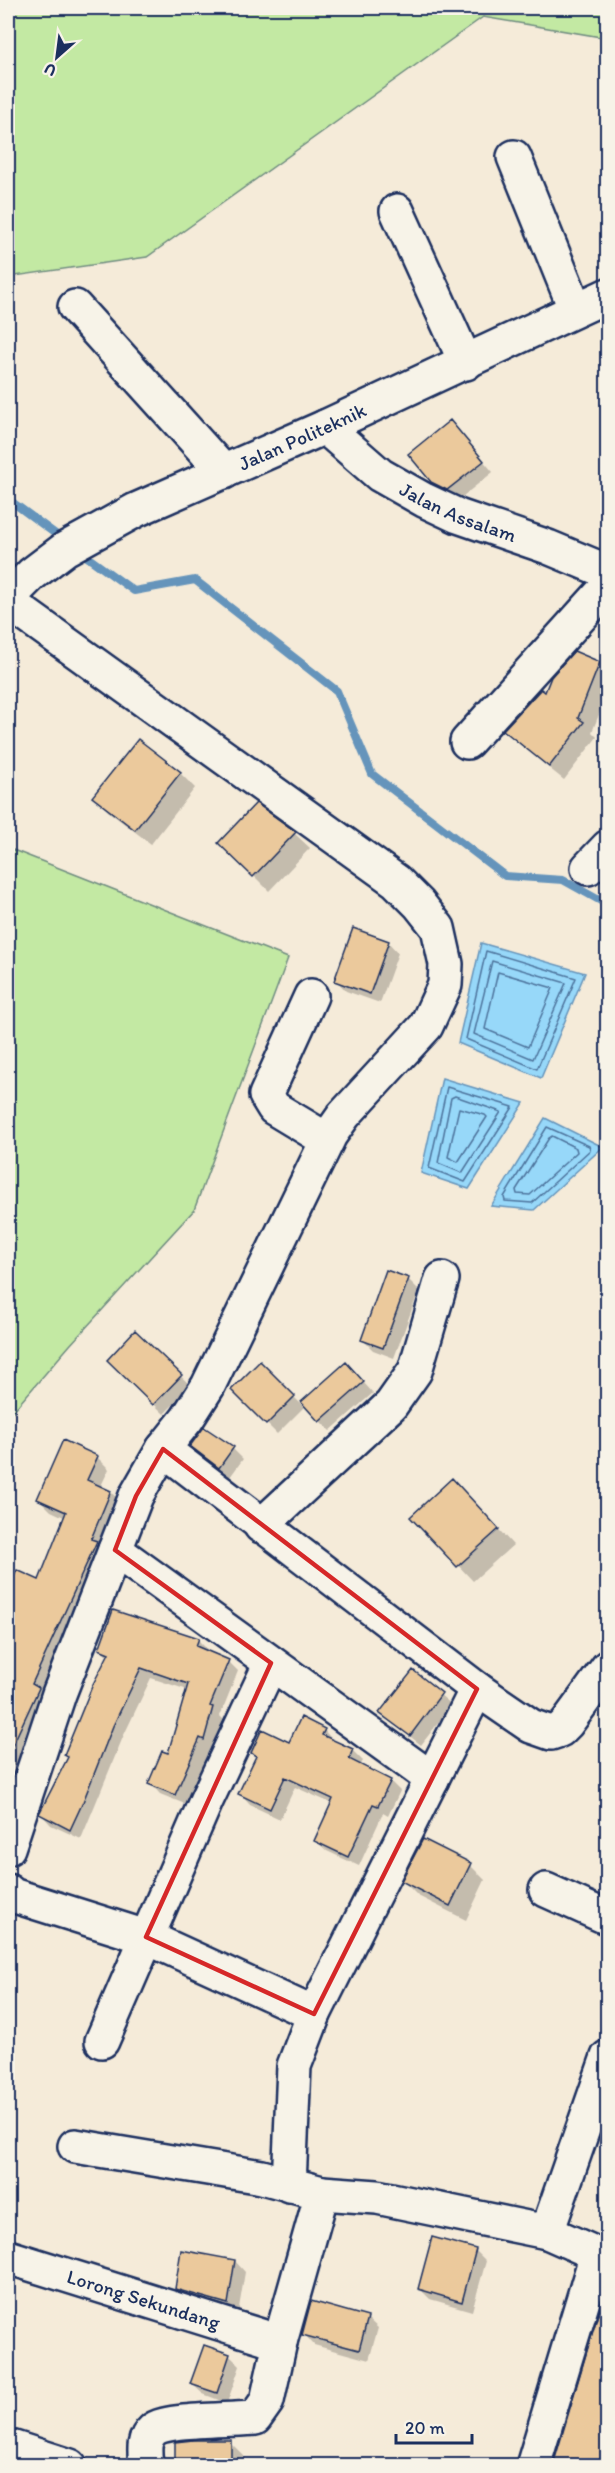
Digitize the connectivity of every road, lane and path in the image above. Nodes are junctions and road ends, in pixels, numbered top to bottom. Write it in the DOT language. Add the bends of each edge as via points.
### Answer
graph roads {
  1 [pos="514,157"];
  2 [pos="397,211"];
  3 [pos="608,295"];
  4 [pos="75,307"];
  5 [pos="575,309"];
  6 [pos="466,363"];
  7 [pos="325,427"];
  8 [pos="224,472"];
  9 [pos="608,572"];
  10 [pos="608,586"];
  11 [pos="8,600"];
  12 [pos="467,742"];
  13 [pos="312,996"];
  14 [pos="331,1134"];
  15 [pos="442,1279"];
  16 [pos="163,1449"];
  17 [pos="261,1526"];
  18 [pos="115,1550"];
  19 [pos="271,1663"];
  20 [pos="608,1667"];
  21 [pos="477,1689"];
  22 [pos="432,1779"];
  23 [pos="8,1848"];
  24 [pos="546,1890"];
  25 [pos="8,1891"];
  26 [pos="608,1918"];
  27 [pos="146,1937"];
  28 [pos="314,2014"];
  29 [pos="102,2041"];
  30 [pos="608,2057"];
  31 [pos="75,2146"];
  32 [pos="289,2185"];
  33 [pos="322,2193"];
  34 [pos="547,2232"];
  35 [pos="8,2257"];
  36 [pos="602,2257"];
  37 [pos="280,2342"];
  38 [pos="8,2446"];
  39 [pos="70,2466"];
  40 [pos="146,2466"];
  41 [pos="532,2466"];
  1 -- 5 [label="street"];
  2 -- 6 [label="street"];
  3 -- 5 [label="street, Jalan Politeknik"];
  4 -- 8 [label="street"];
  5 -- 6 [label="street, Jalan Politeknik"];
  6 -- 7 [label="street, Jalan Politeknik"];
  7 -- 8 [label="street, Jalan Politeknik"];
  7 -- 9 [label="street, Jalan Assalam" via="380,475 424,500"];
  8 -- 11 [label="street, Jalan Politeknik" via="136,510 70,545 32,574"];
  10 -- 12 [label="street"];
  11 -- 14 [label="street" via="396,881 438,928 446,964 445,985 426,1026"];
  13 -- 14 [label="street" via="266,1095 274,1108"];
  14 -- 16 [label="street" via="208,1386"];
  15 -- 17 [label="street" via="422,1353 408,1384 391,1405"];
  16 -- 17 [label="street"];
  16 -- 18 [label="street" via="136,1496"];
  17 -- 21 [label="street"];
  18 -- 19 [label="street"];
  18 -- 23 [label="street" via="59,1694"];
  19 -- 22 [label="street"];
  19 -- 27 [label="street"];
  20 -- 21 [label="street" via="567,1723 551,1733 531,1726"];
  21 -- 22 [label="street"];
  22 -- 28 [label="street"];
  24 -- 26 [label="street"];
  25 -- 27 [label="street"];
  27 -- 28 [label="street"];
  27 -- 29 [label="street"];
  28 -- 32 [label="street" via="294,2066"];
  30 -- 34 [label="street"];
  31 -- 32 [label="street" via="262,2177"];
  32 -- 33 [label="street"];
  33 -- 34 [label="street" via="377,2197"];
  33 -- 37 [label="street"];
  34 -- 36 [label="street"];
  35 -- 37 [label="street, Lorong Sekundang"];
  36 -- 41 [label="street"];
  37 -- 40 [label="street" via="267,2401 255,2418 170,2423 153,2428 144,2444"];
  38 -- 39 [label="street"];
}
